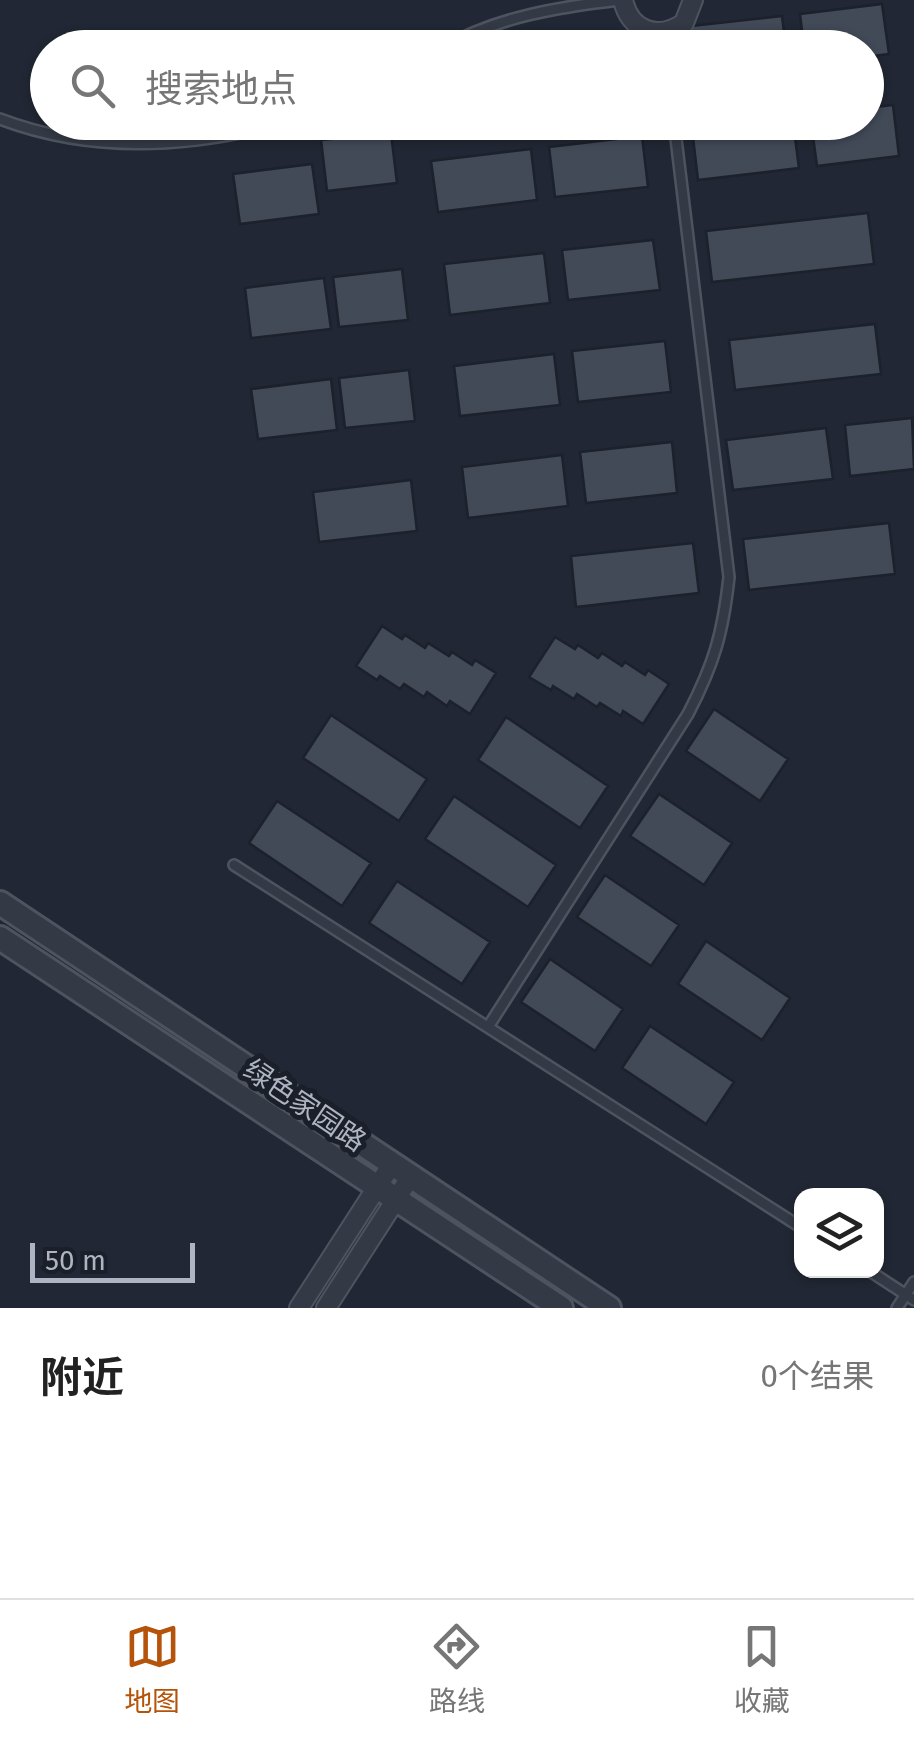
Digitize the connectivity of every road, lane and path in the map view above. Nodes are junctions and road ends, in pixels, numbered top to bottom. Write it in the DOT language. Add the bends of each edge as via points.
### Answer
graph roads {
  1 [pos="621,0"];
  2 [pos="699,1"];
  3 [pos="485,30"];
  4 [pos="644,30"];
  5 [pos="676,30"];
  6 [pos="0,118"];
  7 [pos="30,130"];
  8 [pos="86,140"];
  9 [pos="204,140"];
  10 [pos="676,140"];
  11 [pos="234,865"];
  12 [pos="0,903"];
  13 [pos="0,938"];
  14 [pos="488,1027"];
  15 [pos="402,1170"];
  16 [pos="386,1194"];
  17 [pos="794,1223"];
  18 [pos="880,1278"];
  19 [pos="914,1282"];
  20 [pos="910,1298"];
  21 [pos="299,1308"];
  22 [pos="326,1308"];
  23 [pos="561,1308"];
  24 [pos="609,1308"];
  25 [pos="898,1308"];
  1 -- 3 [label="lane" via="564,6"];
  1 -- 4 [label="street"];
  2 -- 5 [label="street"];
  6 -- 7 [label="lane"];
  8 -- 9 [label="lane"];
  10 -- 14 [label="lane" via="729,576 724,625 688,714"];
  11 -- 14 [label="lane"];
  12 -- 15 [label="street, 绿色家园路"];
  13 -- 16 [label="street, 绿色家园路"];
  14 -- 17 [label="lane"];
  15 -- 16 [label="street"];
  15 -- 24 [label="street, 绿色家园路"];
  16 -- 21 [label="street"];
  16 -- 22 [label="street"];
  16 -- 23 [label="street, 绿色家园路"];
  18 -- 20 [label="lane"];
  19 -- 20 [label="lane"];
  20 -- 25 [label="lane"];
}
